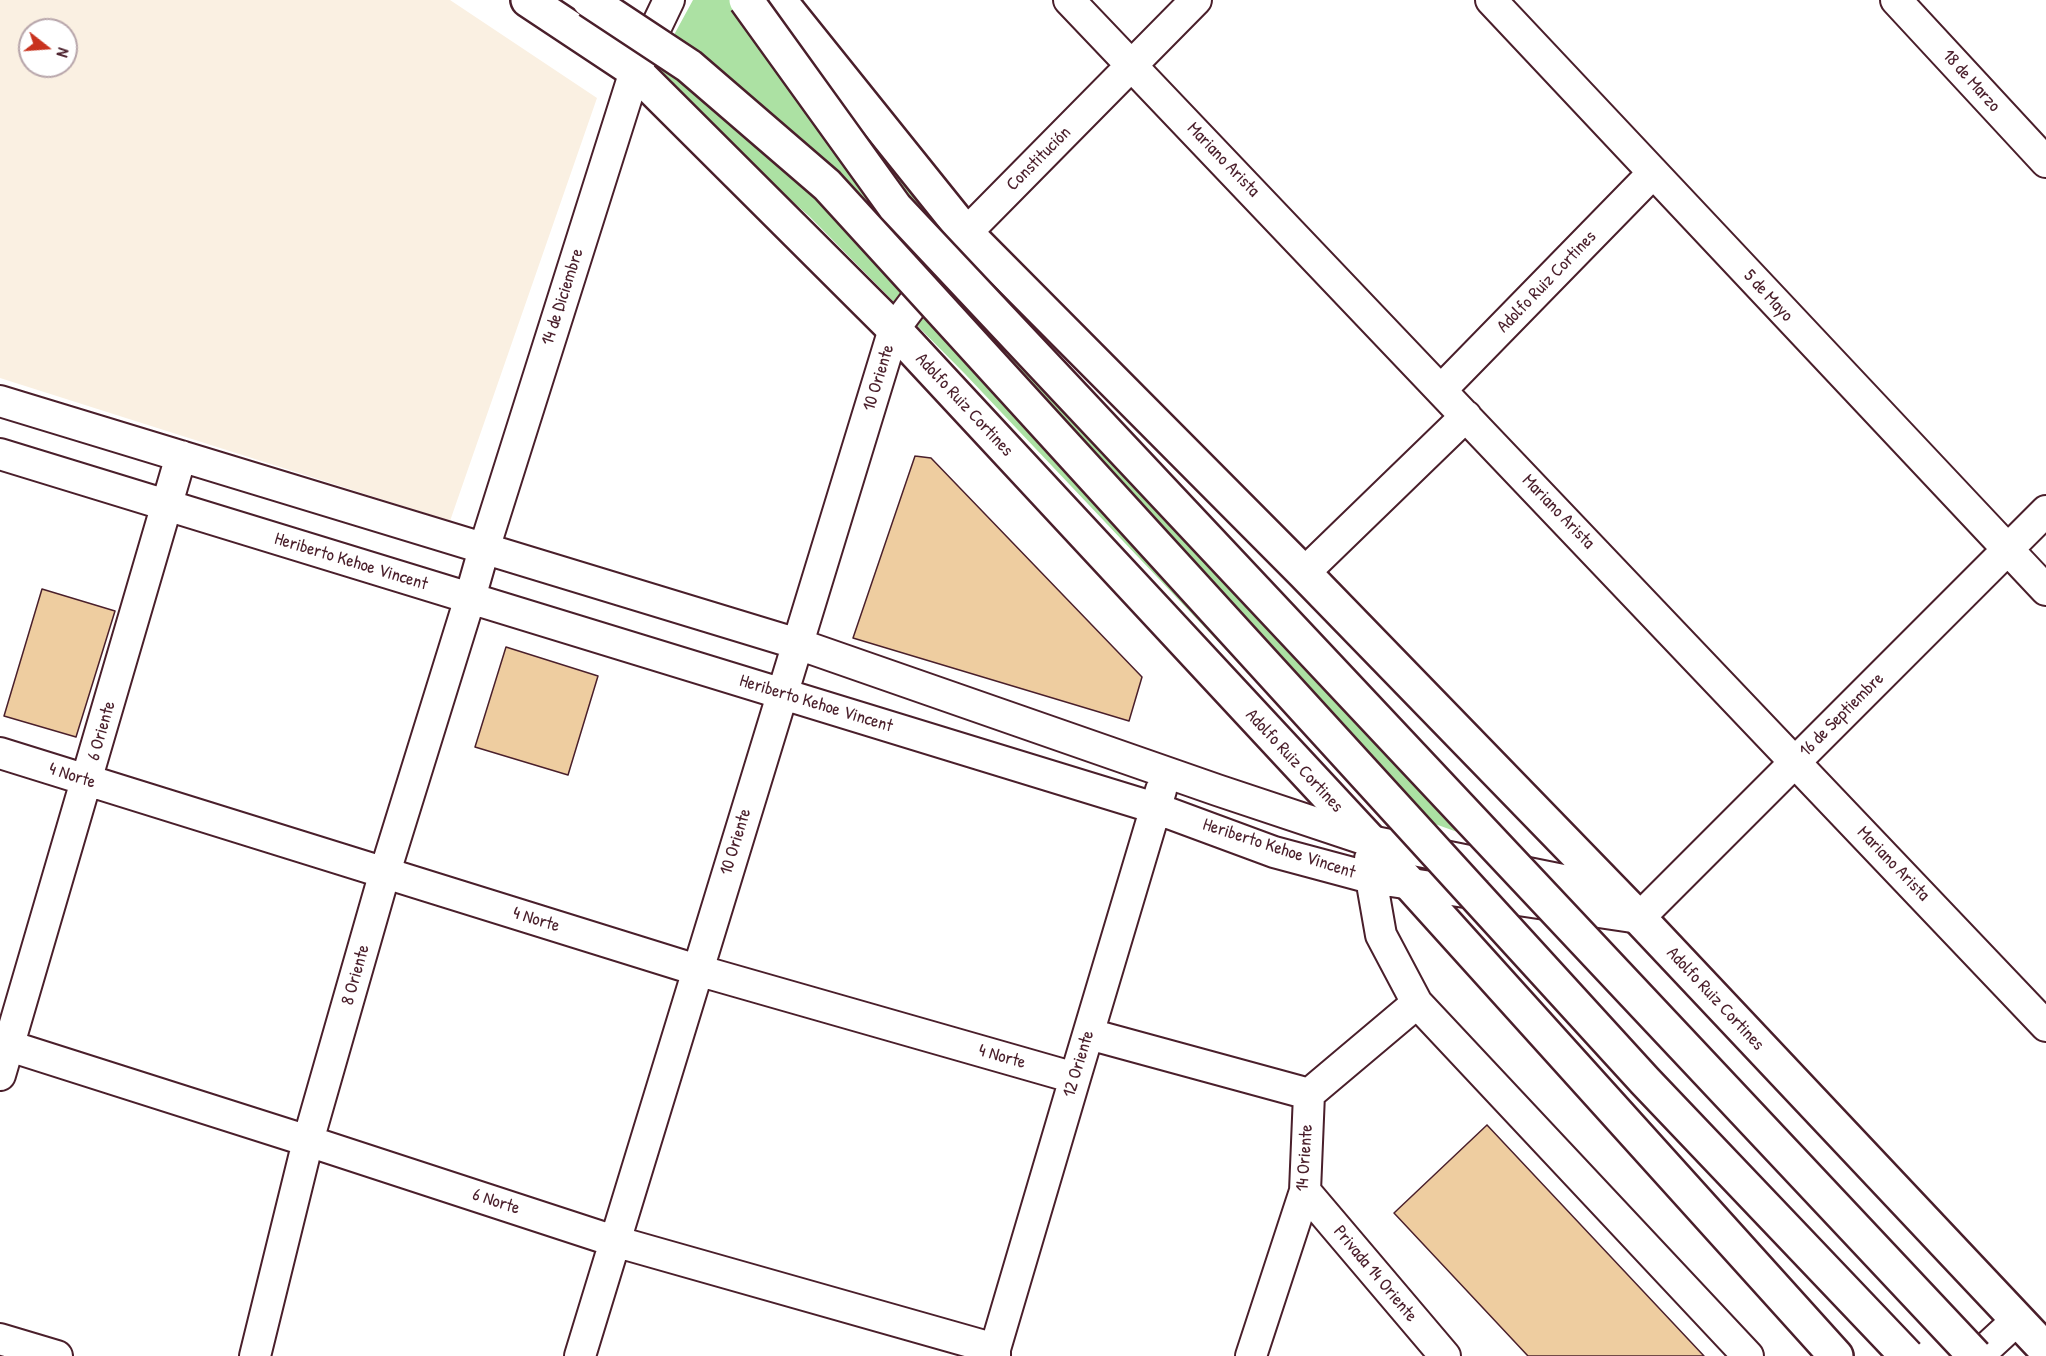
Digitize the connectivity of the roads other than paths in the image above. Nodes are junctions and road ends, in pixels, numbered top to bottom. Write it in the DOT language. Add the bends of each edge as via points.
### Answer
graph roads {
  1 [pos="528,0"];
  2 [pos="589,0"];
  3 [pos="669,0"];
  4 [pos="746,0"];
  5 [pos="779,0"];
  6 [pos="1069,0"];
  7 [pos="1196,0"];
  8 [pos="1491,0"];
  9 [pos="1896,0"];
  10 [pos="1132,65"];
  11 [pos="635,71"];
  12 [pos="2046,162"];
  13 [pos="1653,173"];
  14 [pos="966,233"];
  15 [pos="894,329"];
  16 [pos="1441,390"];
  17 [pos="0,401"];
  18 [pos="1466,416"];
  19 [pos="0,453"];
  20 [pos="181,456"];
  21 [pos="167,505"];
  22 [pos="2046,511"];
  23 [pos="484,549"];
  24 [pos="2007,550"];
  25 [pos="1304,573"];
  26 [pos="2046,590"];
  27 [pos="470,598"];
  28 [pos="798,644"];
  29 [pos="782,694"];
  30 [pos="0,753"];
  31 [pos="1795,762"];
  32 [pos="1167,773"];
  33 [pos="87,781"];
  34 [pos="1155,808"];
  35 [pos="1370,841"];
  36 [pos="385,872"];
  37 [pos="1371,878"];
  38 [pos="1410,884"];
  39 [pos="1612,890"];
  40 [pos="1639,918"];
  41 [pos="697,970"];
  42 [pos="1417,1003"];
  43 [pos="2046,1026"];
  44 [pos="1089,1034"];
  45 [pos="5,1045"];
  46 [pos="0,1075"];
  47 [pos="1075,1078"];
  48 [pos="1309,1094"];
  49 [pos="308,1141"];
  50 [pos="1305,1191"];
  51 [pos="614,1241"];
  52 [pos="2017,1320"];
  53 [pos="0,1339"];
  54 [pos="2046,1350"];
  55 [pos="995,1353"];
  56 [pos="57,1356"];
  57 [pos="255,1356"];
  58 [pos="580,1356"];
  59 [pos="1251,1356"];
  60 [pos="1445,1356"];
  61 [pos="1748,1356"];
  62 [pos="1836,1356"];
  63 [pos="1907,1356"];
  64 [pos="1976,1356"];
  1 -- 11 [label="main road, Adolfo Ruiz Cortines"];
  2 -- 63 [label="main road, bridge" via="689,66 827,186 1645,1081"];
  3 -- 11 [label="street, 14 de Diciembre"];
  4 -- 64 [label="main road, bridge" via="895,207"];
  5 -- 14 [label="main road, Adolfo Ruiz Cortines"];
  6 -- 10 [label="street, Mariano Arista"];
  7 -- 10 [label="street, Constitución"];
  8 -- 13 [label="street, 5 de Mayo"];
  9 -- 12 [label="street, 18 de Marzo"];
  10 -- 14 [label="street, Constitución"];
  10 -- 16 [label="street, Mariano Arista"];
  11 -- 15 [label="main road, Adolfo Ruiz Cortines"];
  11 -- 23 [label="street, 14 de Diciembre"];
  13 -- 16 [label="street, Adolfo Ruiz Cortines"];
  13 -- 24 [label="street, 5 de Mayo"];
  14 -- 15 [label="street, Constitución"];
  14 -- 25 [label="main road, Adolfo Ruiz Cortines"];
  15 -- 28 [label="street, 10 Oriente"];
  15 -- 35 [label="main road, Adolfo Ruiz Cortines"];
  16 -- 18 [label="street, Mariano Arista"];
  17 -- 20 [label="street, Heriberto Kehoe Vincent"];
  18 -- 25 [label="street"];
  18 -- 31 [label="street, Mariano Arista"];
  19 -- 21 [label="street, Heriberto Kehoe Vincent"];
  20 -- 21 [label="street, 6 Oriente"];
  20 -- 23 [label="street, Heriberto Kehoe Vincent"];
  21 -- 27 [label="street, Heriberto Kehoe Vincent"];
  21 -- 33 [label="street, 6 Oriente"];
  22 -- 24 [label="street, 16 de Septiembre"];
  23 -- 27 [label="street, 14 de Diciembre"];
  23 -- 28 [label="street, Heriberto Kehoe Vincent"];
  24 -- 26 [label="street, 5 de Mayo"];
  24 -- 31 [label="street, 16 de Septiembre"];
  25 -- 39 [label="main road, Adolfo Ruiz Cortines"];
  27 -- 29 [label="street, Heriberto Kehoe Vincent"];
  27 -- 36 [label="street, 8 Oriente"];
  28 -- 29 [label="street, 10 Oriente"];
  28 -- 32 [label="street, Heriberto Kehoe Vincent"];
  29 -- 34 [label="street, Heriberto Kehoe Vincent"];
  29 -- 41 [label="street, 10 Oriente"];
  30 -- 33 [label="street, 4 Norte"];
  31 -- 40 [label="street, 16 de Septiembre"];
  31 -- 43 [label="street, Mariano Arista"];
  32 -- 34 [label="street, 12 Oriente"];
  32 -- 35 [label="street, Heriberto Kehoe Vincent"];
  33 -- 36 [label="street, 4 Norte"];
  33 -- 45 [label="street, 6 Oriente"];
  34 -- 37 [label="street, Heriberto Kehoe Vincent" via="1274,852"];
  34 -- 44 [label="street, 12 Oriente"];
  35 -- 37 [label="street"];
  35 -- 38 [label="main road, Adolfo Ruiz Cortines"];
  35 -- 39 [label="street, Heriberto Kehoe Vincent"];
  36 -- 41 [label="street, 4 Norte"];
  36 -- 49 [label="street, 8 Oriente"];
  37 -- 38 [label="street, Heriberto Kehoe Vincent"];
  37 -- 42 [label="street" via="1381,935"];
  38 -- 40 [label="street, Heriberto Kehoe Vincent"];
  38 -- 62 [label="main road, Adolfo Ruiz Cortines"];
  39 -- 40 [label="main road, Adolfo Ruiz Cortines"];
  40 -- 52 [label="main road, Adolfo Ruiz Cortines"];
  41 -- 47 [label="street, 4 Norte"];
  41 -- 51 [label="street, 10 Oriente"];
  42 -- 48 [label="street"];
  42 -- 61 [label="street"];
  44 -- 47 [label="street, 12 Oriente"];
  44 -- 48 [label="street"];
  45 -- 46 [label="street, 6 Oriente"];
  45 -- 49 [label="street, 6 Norte"];
  47 -- 55 [label="street, 12 Oriente"];
  48 -- 50 [label="street, 14 Oriente"];
  49 -- 51 [label="street, 6 Norte"];
  49 -- 57 [label="street, 8 Oriente"];
  50 -- 59 [label="street, 14 Oriente"];
  50 -- 60 [label="street, Privada 14 Oriente"];
  51 -- 55 [label="street, 6 Norte"];
  51 -- 58 [label="street, 10 Oriente"];
  52 -- 54 [label="main road, Adolfo Ruiz Cortines"];
  52 -- 64 [label="street"];
  53 -- 56 [label="street"];
}
